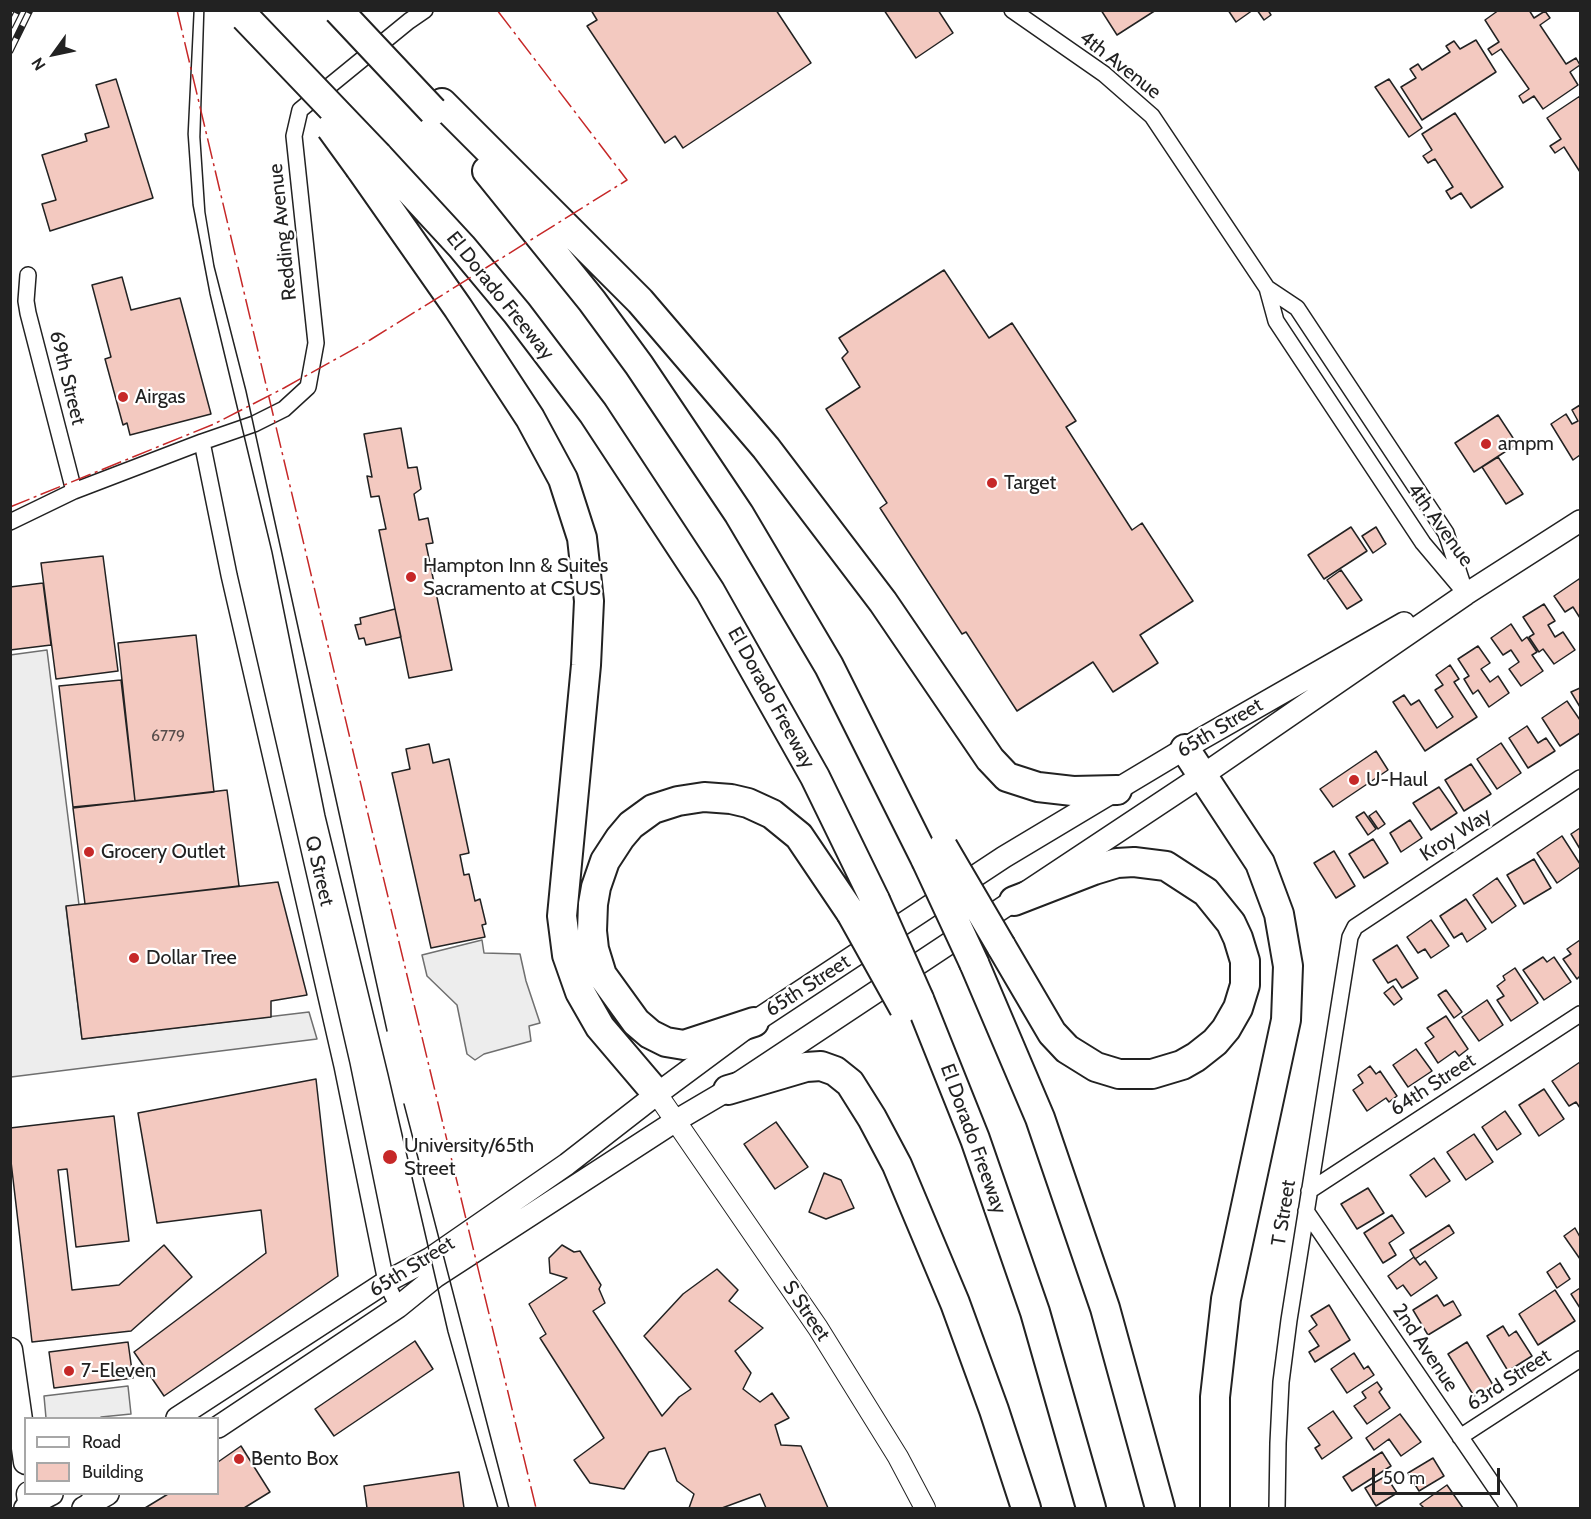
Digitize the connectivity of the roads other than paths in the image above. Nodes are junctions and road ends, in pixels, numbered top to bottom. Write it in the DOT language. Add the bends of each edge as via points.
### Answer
graph roads {
  1 [pos="340,10"];
  2 [pos="425,10"];
  3 [pos="1011,10"];
  4 [pos="241,14"];
  5 [pos="438,107"];
  6 [pos="369,162"];
  7 [pos="28,275"];
  8 [pos="1267,288"];
  9 [pos="202,442"];
  10 [pos="74,491"];
  11 [pos="13,521"];
  12 [pos="1581,521"];
  13 [pos="1466,594"];
  14 [pos="1185,749"];
  15 [pos="1203,775"];
  16 [pos="1581,778"];
  17 [pos="1117,790"];
  18 [pos="935,854"];
  19 [pos="1014,901"];
  20 [pos="863,907"];
  21 [pos="1356,927"];
  22 [pos="1581,1014"];
  23 [pos="754,1022"];
  24 [pos="728,1090"];
  25 [pos="657,1094"];
  26 [pos="677,1120"];
  27 [pos="1309,1191"];
  28 [pos="1306,1211"];
  29 [pos="386,1282"];
  30 [pos="398,1307"];
  31 [pos="10,1350"];
  32 [pos="1581,1359"];
  33 [pos="180,1417"];
  34 [pos="219,1426"];
  35 [pos="23,1427"];
  36 [pos="1460,1437"];
  37 [pos="50,1495"];
  38 [pos="29,1504"];
  39 [pos="925,1509"];
  40 [pos="1026,1509"];
  41 [pos="1091,1509"];
  42 [pos="1160,1509"];
  43 [pos="1215,1509"];
  44 [pos="1277,1509"];
  45 [pos="1509,1509"];
  1 -- 5 [label="highway, bridge"];
  2 -- 9 [label="street, Redding Avenue" via="300,110 294,136 316,343 308,387 284,409"];
  3 -- 8 [label="street, 4th Avenue" via="1104,74 1152,116"];
  4 -- 6 [label="highway, bridge"];
  5 -- 17 [label="highway" via="640,301 766,448 883,602 990,759 1007,777 1038,788"];
  5 -- 18 [label="highway" via="549,247 676,418 790,596"];
  6 -- 20 [label="highway, El Dorado Freeway" via="462,247 593,413 710,591 815,777"];
  6 -- 25 [label="highway" via="524,408 563,479 582,538 589,601 562,916 567,955 580,992 600,1026"];
  7 -- 10 [label="street, 69th Street" via="28,313"];
  8 -- 13 [label="street, 4th Avenue" via="1276,321 1423,543"];
  8 -- 13 [label="street, 4th Avenue" via="1297,308 1446,532"];
  9 -- 10 [label="street"];
  9 -- 29 [label="street, Q Street" via="336,1038"];
  10 -- 11 [label="street"];
  12 -- 13 [label="main road, 65th Street"];
  13 -- 14 [label="main road, 65th Street" via="1390,629"];
  13 -- 15 [label="main road, 65th Street"];
  14 -- 15 [label="highway"];
  14 -- 17 [label="main road, 65th Street"];
  15 -- 19 [label="main road, 65th Street"];
  15 -- 43 [label="highway" via="1260,863 1279,914 1288,966 1286,1020 1226,1299 1215,1396"];
  16 -- 21 [label="street, Kroy Way"];
  17 -- 23 [label="main road, 65th Street" via="1004,857"];
  18 -- 19 [label="highway, bridge" via="1001,946 1052,1033 1067,1049 1096,1067 1119,1074 1152,1074 1182,1065 1215,1042 1238,1008 1245,985 1245,961 1232,923 1206,892 1166,866 1117,863"];
  18 -- 42 [label="highway, bridge" via="974,963 1040,1118 1105,1308"];
  19 -- 24 [label="main road, 65th Street"];
  20 -- 23 [label="highway" via="799,836 772,814 748,803 704,797 678,801 653,809 631,825 605,861 596,887 592,931 602,975 636,1022 666,1042 684,1045"];
  20 -- 41 [label="highway, El Dorado Freeway, bridge" via="975,1139 1035,1312"];
  21 -- 27 [label="street, T Street" via="1350,937"];
  22 -- 27 [label="street, 64th Street"];
  23 -- 25 [label="main road, 65th Street"];
  24 -- 26 [label="main road, 65th Street"];
  24 -- 40 [label="highway" via="820,1066 835,1071 850,1083 897,1165 955,1303"];
  25 -- 26 [label="street, S Street"];
  25 -- 29 [label="main road, 65th Street" via="567,1164 431,1258"];
  26 -- 30 [label="main road, 65th Street" via="435,1277"];
  26 -- 39 [label="street, S Street" via="824,1337 898,1457"];
  27 -- 28 [label="street, T Street"];
  28 -- 36 [label="street, 2nd Avenue"];
  28 -- 44 [label="street, T Street" via="1281,1382"];
  29 -- 30 [label="street, Q Street"];
  29 -- 33 [label="main road, 65th Street"];
  30 -- 34 [label="main road, 65th Street"];
  31 -- 35 [label="main road"];
  32 -- 36 [label="street, 63rd Street"];
  36 -- 45 [label="street, 2nd Avenue"];
  37 -- 38 [label="main road"];
}
